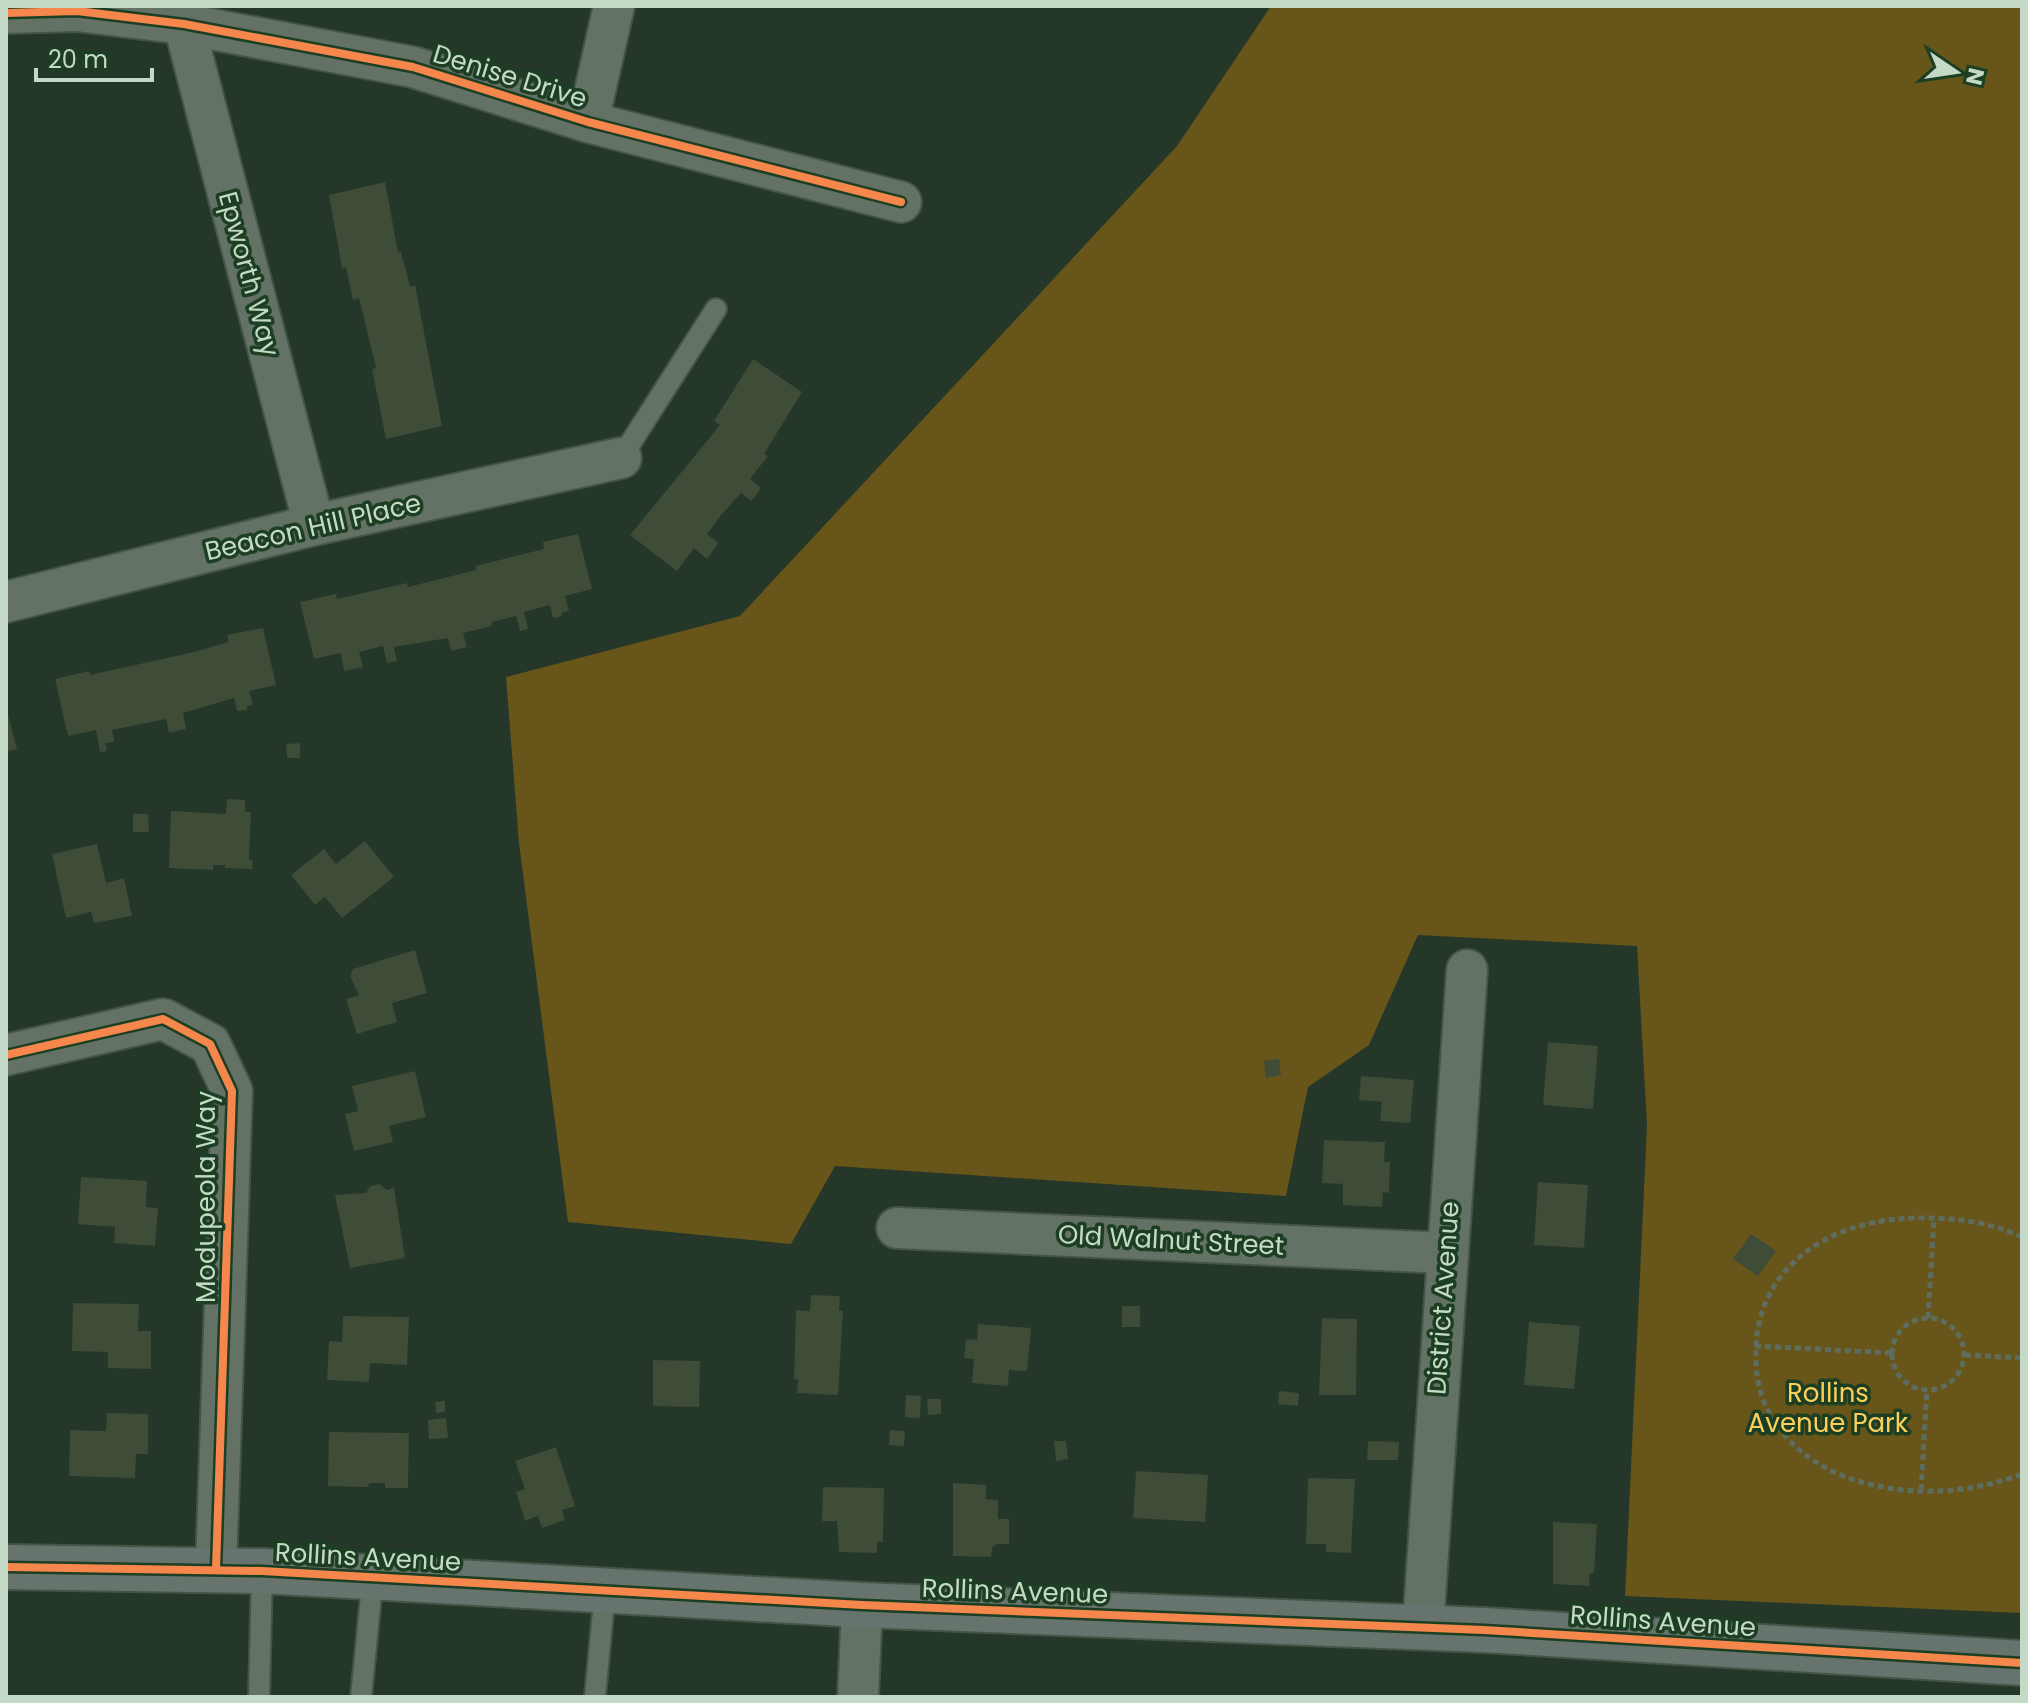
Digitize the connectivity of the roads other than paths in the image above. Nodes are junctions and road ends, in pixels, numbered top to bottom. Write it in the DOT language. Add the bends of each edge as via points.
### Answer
graph roads {
  1 [pos="614,6"];
  2 [pos="6,13"];
  3 [pos="186,15"];
  4 [pos="588,122"];
  5 [pos="901,202"];
  6 [pos="716,309"];
  7 [pos="621,458"];
  8 [pos="314,525"];
  9 [pos="6,602"];
  10 [pos="1467,970"];
  11 [pos="6,1055"];
  12 [pos="897,1228"];
  13 [pos="1446,1253"];
  14 [pos="6,1567"];
  15 [pos="216,1569"];
  16 [pos="262,1571"];
  17 [pos="373,1576"];
  18 [pos="605,1590"];
  19 [pos="862,1605"];
  20 [pos="1423,1627"];
  21 [pos="2022,1663"];
  22 [pos="259,1697"];
  23 [pos="361,1697"];
  24 [pos="595,1697"];
  25 [pos="858,1697"];
  1 -- 4 [label="street"];
  2 -- 3 [label="street, Denise Drive"];
  3 -- 4 [label="street, Denise Drive" via="413,67"];
  3 -- 8 [label="street, Epworth Way"];
  4 -- 5 [label="street, Denise Drive"];
  6 -- 7 [label="lane"];
  7 -- 8 [label="street, Beacon Hill Place"];
  8 -- 9 [label="street, Beacon Hill Place"];
  10 -- 13 [label="street, District Avenue"];
  11 -- 15 [label="street, Modupeola Way" via="163,1019 210,1044 232,1091"];
  12 -- 13 [label="street, Old Walnut Street"];
  13 -- 20 [label="street, District Avenue"];
  14 -- 15 [label="street, Rollins Avenue"];
  15 -- 16 [label="street, Rollins Avenue"];
  16 -- 17 [label="street, Rollins Avenue"];
  16 -- 22 [label="lane"];
  17 -- 18 [label="street, Rollins Avenue"];
  17 -- 23 [label="lane"];
  18 -- 19 [label="street, Rollins Avenue"];
  18 -- 24 [label="lane"];
  19 -- 20 [label="street, Rollins Avenue"];
  19 -- 25 [label="street"];
  20 -- 21 [label="street, Rollins Avenue"];
}
